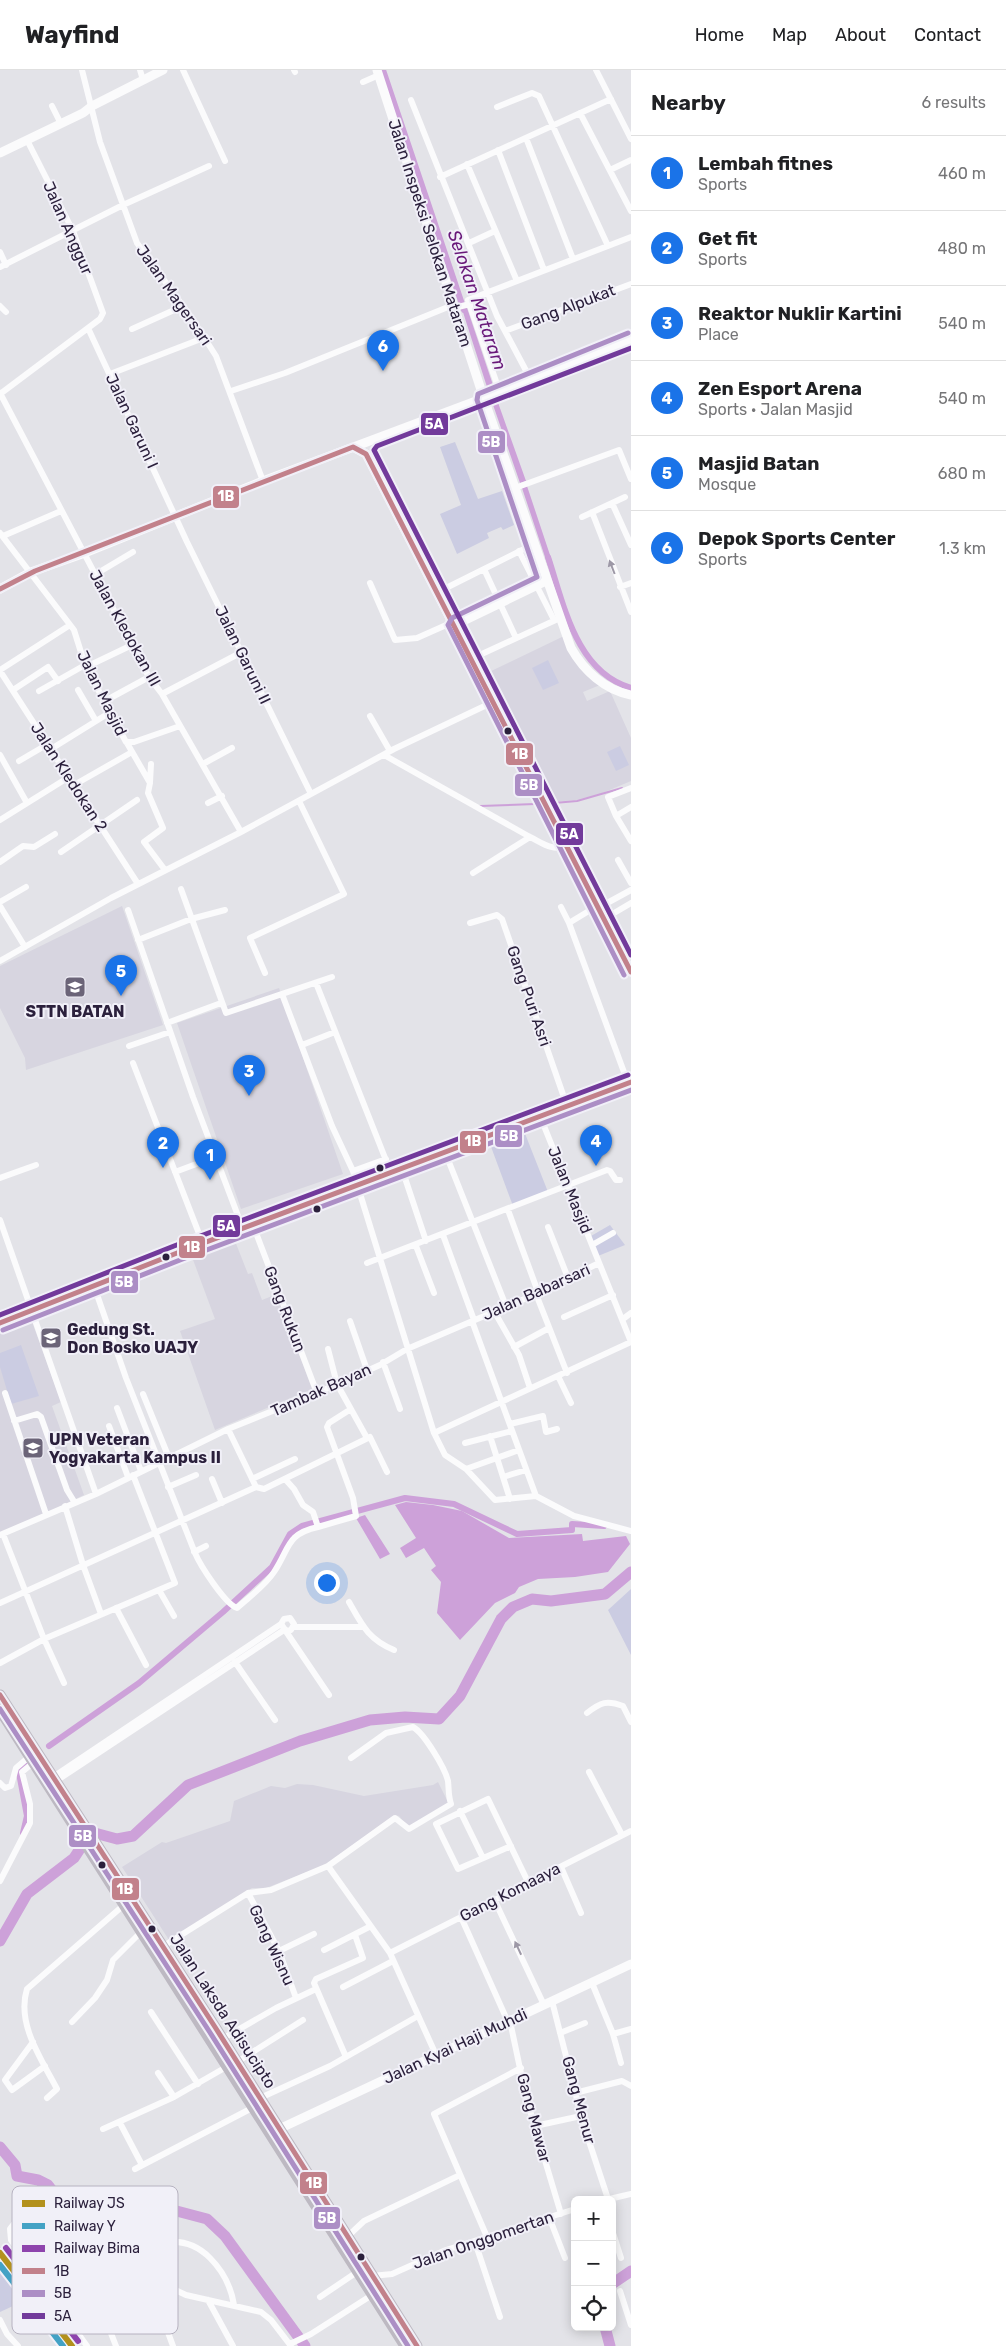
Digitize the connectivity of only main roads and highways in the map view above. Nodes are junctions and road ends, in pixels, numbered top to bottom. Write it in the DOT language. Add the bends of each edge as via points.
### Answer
graph roads {
  1 [pos="0,1695"];
  2 [pos="0,1710"];
  3 [pos="78,1823"];
  4 [pos="101,1858"];
  5 [pos="233,2064"];
  6 [pos="257,2102"];
  7 [pos="376,2292"];
  8 [pos="405,2346"];
  9 [pos="417,2346"];
  1 -- 3 [label="highway, Jalan Laksda Adisucipto"];
  2 -- 3 [label="highway, Jalan Laksda Adisucipto"];
  3 -- 4 [label="highway, Jalan Laksda Adisucipto"];
  4 -- 5 [label="highway, Jalan Laksda Adisucipto" via="142,1931"];
  4 -- 5 [label="highway, Jalan Laksda Adisucipto" via="222,2039"];
  5 -- 6 [label="highway, Jalan Laksda Adisucipto"];
  6 -- 7 [label="highway, Jalan Laksda Adisucipto" via="357,2272"];
  6 -- 7 [label="highway, Jalan Laksda Adisucipto" via="279,2128 372,2276"];
  7 -- 8 [label="highway, Jalan Laksda Adisucipto"];
  7 -- 9 [label="highway, Jalan Laksda Adisucipto"];
}
